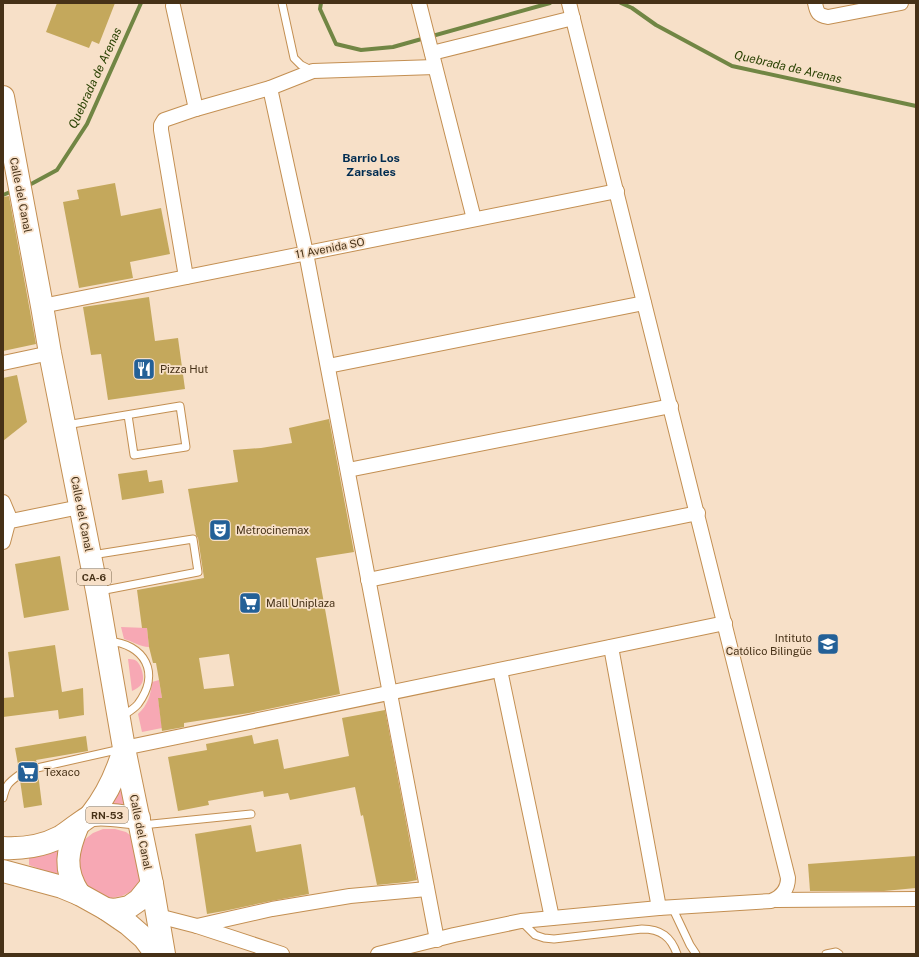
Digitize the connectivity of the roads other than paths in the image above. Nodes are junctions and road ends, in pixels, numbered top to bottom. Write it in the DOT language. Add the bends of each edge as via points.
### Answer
graph roads {
  1 [pos="282,3"];
  2 [pos="419,3"];
  3 [pos="815,3"];
  4 [pos="901,3"];
  5 [pos="173,6"];
  6 [pos="571,10"];
  7 [pos="430,47"];
  8 [pos="435,67"];
  9 [pos="313,71"];
  10 [pos="270,88"];
  11 [pos="3,97"];
  12 [pos="196,109"];
  13 [pos="5,121"];
  14 [pos="617,191"];
  15 [pos="474,219"];
  16 [pos="306,253"];
  17 [pos="186,277"];
  18 [pos="644,303"];
  19 [pos="42,306"];
  20 [pos="50,353"];
  21 [pos="3,363"];
  22 [pos="328,366"];
  23 [pos="671,406"];
  24 [pos="128,415"];
  25 [pos="64,426"];
  26 [pos="348,470"];
  27 [pos="3,502"];
  28 [pos="80,507"];
  29 [pos="698,513"];
  30 [pos="11,521"];
  31 [pos="3,542"];
  32 [pos="90,556"];
  33 [pos="368,580"];
  34 [pos="97,592"];
  35 [pos="725,623"];
  36 [pos="106,640"];
  37 [pos="611,647"];
  38 [pos="500,670"];
  39 [pos="390,693"];
  40 [pos="120,718"];
  41 [pos="124,748"];
  42 [pos="37,768"];
  43 [pos="19,775"];
  44 [pos="3,798"];
  45 [pos="251,814"];
  46 [pos="84,820"];
  47 [pos="139,822"];
  48 [pos="3,848"];
  49 [pos="3,871"];
  50 [pos="152,884"];
  51 [pos="427,889"];
  52 [pos="79,894"];
  53 [pos="916,899"];
  54 [pos="776,900"];
  55 [pos="666,907"];
  56 [pos="106,909"];
  57 [pos="158,916"];
  58 [pos="552,918"];
  59 [pos="521,921"];
  60 [pos="197,926"];
  61 [pos="437,940"];
  62 [pos="156,954"];
  63 [pos="164,954"];
  64 [pos="282,954"];
  65 [pos="378,954"];
  66 [pos="677,954"];
  67 [pos="696,954"];
  68 [pos="826,954"];
  69 [pos="839,954"];
  1 -- 9 [label="lane" via="294,58"];
  2 -- 7 [label="street"];
  3 -- 4 [label="street" via="817,12 828,17"];
  5 -- 12 [label="street"];
  6 -- 7 [label="street"];
  6 -- 14 [label="street"];
  7 -- 8 [label="street"];
  8 -- 9 [label="street"];
  8 -- 15 [label="street"];
  9 -- 10 [label="street"];
  10 -- 12 [label="street"];
  10 -- 16 [label="street"];
  11 -- 13 [label="main road, Calle del Canal / CA-6"];
  12 -- 17 [label="street" via="164,120 161,125"];
  13 -- 19 [label="main road, Calle del Canal / CA-6"];
  14 -- 15 [label="street, 11 Avenida SO"];
  14 -- 18 [label="street"];
  15 -- 16 [label="street, 11 Avenida SO"];
  16 -- 17 [label="street, 11 Avenida SO"];
  16 -- 22 [label="street"];
  17 -- 19 [label="street, 11 Avenida SO"];
  18 -- 22 [label="street"];
  18 -- 23 [label="street"];
  19 -- 20 [label="main road, Calle del Canal / CA-6"];
  20 -- 21 [label="street"];
  20 -- 25 [label="main road, Calle del Canal / CA-6"];
  22 -- 26 [label="street"];
  23 -- 26 [label="street"];
  23 -- 29 [label="street"];
  24 -- 24 [label="lane" via="180,406 186,447 134,455"];
  24 -- 25 [label="lane"];
  25 -- 28 [label="main road, Calle del Canal / CA-6"];
  26 -- 33 [label="street"];
  27 -- 30 [label="street"];
  28 -- 30 [label="street"];
  28 -- 32 [label="main road, Calle del Canal / CA-6"];
  29 -- 33 [label="street"];
  29 -- 35 [label="street"];
  30 -- 31 [label="street" via="8,523"];
  32 -- 34 [label="main road, Calle del Canal / CA-6"];
  32 -- 34 [label="lane" via="192,539 198,572"];
  33 -- 39 [label="street"];
  34 -- 36 [label="main road, Calle del Canal / CA-6"];
  35 -- 37 [label="street"];
  35 -- 54 [label="street" via="788,878 784,893"];
  36 -- 40 [label="main road, Calle del Canal / CA-6"];
  36 -- 40 [label="lane" via="135,648 145,661 149,676 138,704"];
  37 -- 38 [label="street"];
  37 -- 55 [label="street"];
  38 -- 39 [label="street"];
  38 -- 58 [label="street"];
  39 -- 41 [label="street"];
  39 -- 51 [label="street"];
  40 -- 41 [label="main road, Calle del Canal / CA-6"];
  41 -- 42 [label="lane"];
  41 -- 46 [label="main road" via="108,790 98,807"];
  41 -- 47 [label="main road, Calle del Canal / CA-6"];
  43 -- 44 [label="lane" via="5,788"];
  45 -- 47 [label="lane"];
  46 -- 47 [label="main road, RN-53" via="121,816"];
  46 -- 48 [label="main road, RN-53" via="60,837 42,844"];
  46 -- 52 [label="main road" via="71,840 68,860 69,875"];
  47 -- 50 [label="main road, Calle del Canal / CA-6"];
  49 -- 52 [label="main road"];
  50 -- 56 [label="main road" via="140,900 129,907"];
  50 -- 57 [label="main road, Calle del Canal / CA-6"];
  51 -- 60 [label="street" via="342,897"];
  51 -- 61 [label="street"];
  52 -- 56 [label="main road"];
  53 -- 54 [label="street"];
  54 -- 55 [label="street"];
  55 -- 58 [label="street"];
  55 -- 67 [label="lane"];
  56 -- 62 [label="main road" via="144,938"];
  57 -- 60 [label="street"];
  57 -- 63 [label="main road, Calle del Canal / CA-6"];
  58 -- 59 [label="street"];
  59 -- 61 [label="street"];
  59 -- 66 [label="lane" via="534,935 554,939 651,929 666,935"];
  60 -- 64 [label="street"];
  61 -- 65 [label="street"];
  68 -- 69 [label="lane"];
}
